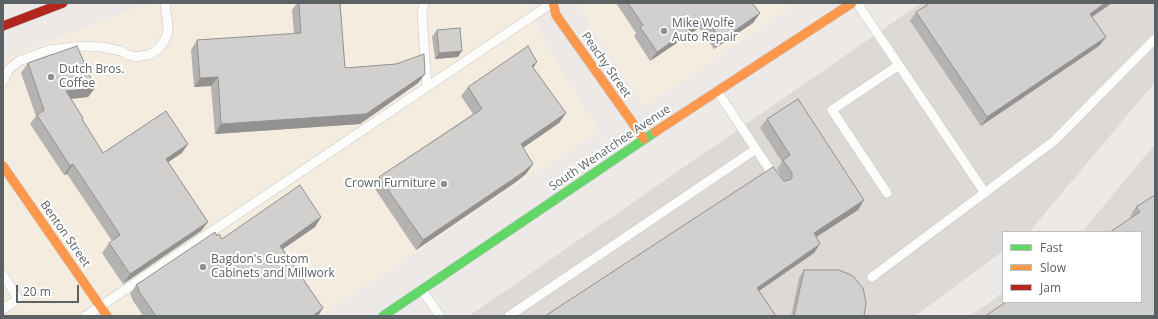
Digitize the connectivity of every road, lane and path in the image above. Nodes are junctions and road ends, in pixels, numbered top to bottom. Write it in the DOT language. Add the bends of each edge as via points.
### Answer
graph roads {
  1 [pos="63,3"];
  2 [pos="165,3"];
  3 [pos="424,3"];
  4 [pos="552,3"];
  5 [pos="852,3"];
  6 [pos="857,3"];
  7 [pos="3,26"];
  8 [pos="1155,39"];
  9 [pos="898,65"];
  10 [pos="3,81"];
  11 [pos="427,87"];
  12 [pos="717,91"];
  13 [pos="644,139"];
  14 [pos="756,149"];
  15 [pos="3,166"];
  16 [pos="780,185"];
  17 [pos="887,193"];
  18 [pos="985,193"];
  19 [pos="3,275"];
  20 [pos="872,277"];
  21 [pos="422,290"];
  22 [pos="100,307"];
  23 [pos="3,309"];
  24 [pos="86,316"];
  25 [pos="107,316"];
  26 [pos="384,316"];
  27 [pos="440,316"];
  28 [pos="509,316"];
  1 -- 7 [label="main road"];
  2 -- 10 [label="lane" via="167,35 164,43 151,54 136,57 121,51 82,46 49,50 19,61 9,69"];
  3 -- 11 [label="lane" via="422,14"];
  4 -- 11 [label="lane"];
  4 -- 13 [label="main road, Peachy Street" via="556,14"];
  5 -- 12 [label="main road, South Wenatchee Avenue"];
  6 -- 9 [label="lane"];
  8 -- 18 [label="lane" via="1054,141"];
  9 -- 17 [label="lane" via="832,110"];
  9 -- 18 [label="lane"];
  11 -- 22 [label="lane"];
  12 -- 13 [label="main road, South Wenatchee Avenue"];
  12 -- 14 [label="lane"];
  13 -- 21 [label="main road, South Wenatchee Avenue"];
  14 -- 16 [label="lane"];
  14 -- 28 [label="lane"];
  15 -- 22 [label="main road, Benton Street"];
  18 -- 20 [label="lane"];
  19 -- 23 [label="lane" via="18,299"];
  21 -- 26 [label="main road, South Wenatchee Avenue"];
  21 -- 27 [label="lane"];
  22 -- 24 [label="lane"];
  22 -- 25 [label="main road, Benton Street"];
}
